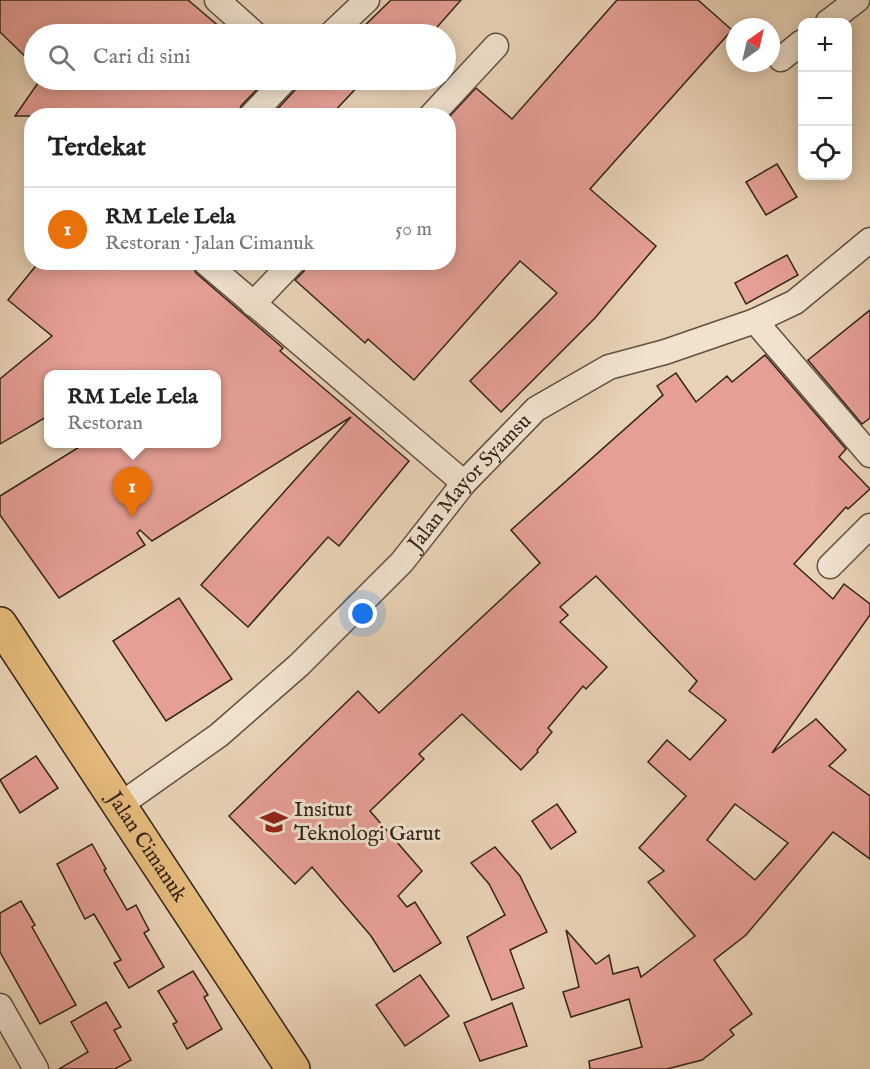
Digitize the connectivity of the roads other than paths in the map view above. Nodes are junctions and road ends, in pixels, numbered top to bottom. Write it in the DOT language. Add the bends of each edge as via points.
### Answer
graph roads {
  1 [pos="217,0"];
  2 [pos="367,0"];
  3 [pos="857,0"];
  4 [pos="833,18"];
  5 [pos="244,24"];
  6 [pos="342,24"];
  7 [pos="798,45"];
  8 [pos="496,46"];
  9 [pos="781,59"];
  10 [pos="456,89"];
  11 [pos="276,90"];
  12 [pos="455,90"];
  13 [pos="259,108"];
  14 [pos="438,108"];
  15 [pos="870,240"];
  16 [pos="214,270"];
  17 [pos="285,270"];
  18 [pos="254,304"];
  19 [pos="755,321"];
  20 [pos="870,455"];
  21 [pos="464,483"];
  22 [pos="870,526"];
  23 [pos="830,566"];
  24 [pos="0,624"];
  25 [pos="120,805"];
  26 [pos="0,1006"];
  27 [pos="36,1069"];
  28 [pos="293,1069"];
  1 -- 5 [label="street"];
  2 -- 6 [label="street"];
  3 -- 4 [label="street"];
  7 -- 9 [label="street"];
  8 -- 10 [label="street"];
  11 -- 13 [label="street"];
  12 -- 14 [label="street"];
  15 -- 19 [label="street, Jalan Mayor Syamsu" via="795,302"];
  16 -- 18 [label="street"];
  17 -- 18 [label="street"];
  18 -- 21 [label="street"];
  19 -- 20 [label="street"];
  19 -- 21 [label="street, Jalan Mayor Syamsu" via="609,368 568,389 536,409"];
  21 -- 25 [label="street, Jalan Mayor Syamsu" via="402,562 299,664 219,735"];
  22 -- 23 [label="street"];
  24 -- 25 [label="main road, Jalan Cimanuk"];
  25 -- 28 [label="main road, Jalan Cimanuk"];
  26 -- 27 [label="street"];
}
